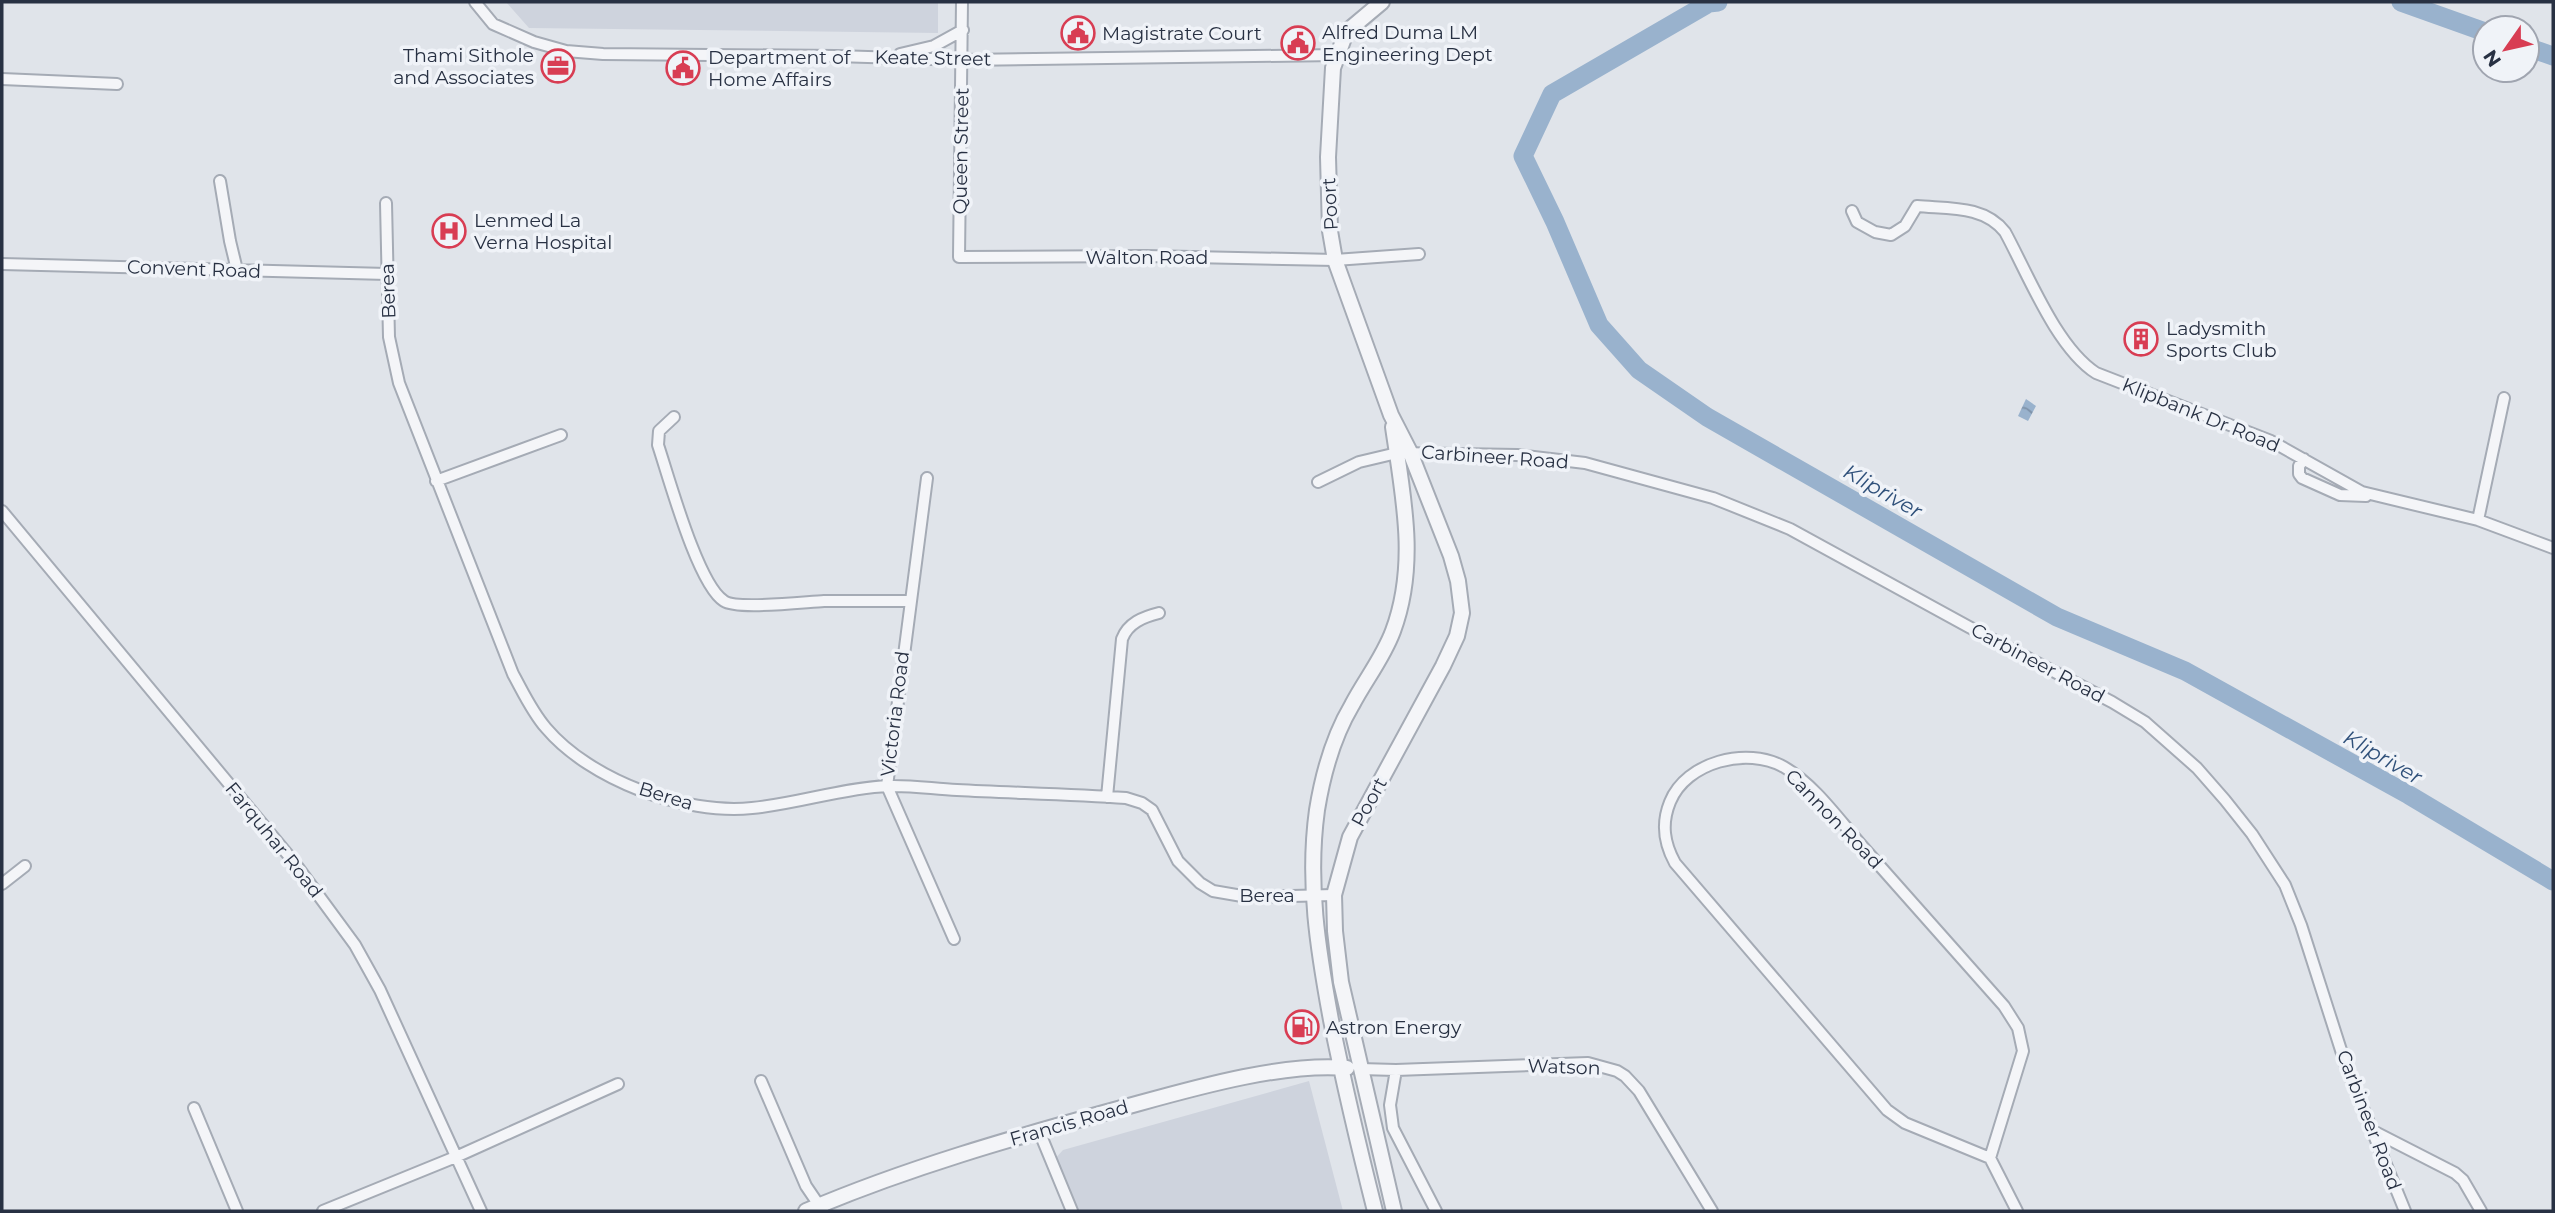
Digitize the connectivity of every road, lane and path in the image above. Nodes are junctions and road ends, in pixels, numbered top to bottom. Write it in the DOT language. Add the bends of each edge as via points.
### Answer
graph roads {
  1 [pos="475,2"];
  2 [pos="962,2"];
  3 [pos="1382,2"];
  4 [pos="963,30"];
  5 [pos="1336,55"];
  6 [pos="886,58"];
  7 [pos="963,60"];
  8 [pos="2,79"];
  9 [pos="117,85"];
  10 [pos="220,181"];
  11 [pos="386,203"];
  12 [pos="1852,211"];
  13 [pos="1419,254"];
  14 [pos="959,257"];
  15 [pos="1335,260"];
  16 [pos="2,264"];
  17 [pos="237,270"];
  18 [pos="387,274"];
  19 [pos="2504,398"];
  20 [pos="674,417"];
  21 [pos="561,435"];
  22 [pos="1404,452"];
  23 [pos="2304,459"];
  24 [pos="927,478"];
  25 [pos="436,481"];
  26 [pos="1318,482"];
  27 [pos="2372,496"];
  28 [pos="2,510"];
  29 [pos="2478,520"];
  30 [pos="2553,548"];
  31 [pos="909,601"];
  32 [pos="1158,613"];
  33 [pos="887,786"];
  34 [pos="1107,797"];
  35 [pos="25,866"];
  36 [pos="2,884"];
  37 [pos="1313,895"];
  38 [pos="1334,895"];
  39 [pos="954,939"];
  40 [pos="1340,1068"];
  41 [pos="1360,1069"];
  42 [pos="1396,1070"];
  43 [pos="761,1081"];
  44 [pos="618,1084"];
  45 [pos="194,1108"];
  46 [pos="2371,1130"];
  47 [pos="1039,1131"];
  48 [pos="458,1156"];
  49 [pos="1990,1158"];
  50 [pos="812,1210"];
  51 [pos="237,1211"];
  52 [pos="323,1211"];
  53 [pos="481,1211"];
  54 [pos="1072,1211"];
  55 [pos="1375,1211"];
  56 [pos="1394,1211"];
  57 [pos="1436,1211"];
  58 [pos="1712,1211"];
  59 [pos="2017,1211"];
  60 [pos="2405,1211"];
  61 [pos="2481,1211"];
  1 -- 6 [label="street, Keate Street" via="493,24 566,51"];
  2 -- 4 [label="street, Queen Street"];
  3 -- 5 [label="street, Poort" via="1351,28"];
  4 -- 6 [label="street" via="933,46"];
  4 -- 7 [label="street, Queen Street"];
  5 -- 7 [label="street, Keate Street"];
  5 -- 15 [label="street, Poort" via="1328,157 1328,219"];
  6 -- 7 [label="street, Keate Street"];
  7 -- 14 [label="street, Queen Street"];
  8 -- 9 [label="street"];
  10 -- 17 [label="street"];
  11 -- 18 [label="street, Berea"];
  12 -- 23 [label="street, Klipbank Dr Road" via="1857,222 1875,233 1891,235 1905,226 1917,206 1986,215 1999,224 2058,333 2085,366 2241,428"];
  13 -- 15 [label="street, Walton Road"];
  14 -- 15 [label="street, Walton Road"];
  15 -- 22 [label="street, Poort"];
  16 -- 17 [label="street, Convent Road"];
  17 -- 18 [label="street, Convent Road"];
  18 -- 25 [label="street, Berea" via="393,361"];
  19 -- 29 [label="street"];
  20 -- 31 [label="street" via="659,431 658,445 698,559 722,600 741,605"];
  21 -- 25 [label="street"];
  22 -- 26 [label="street, Carbineer Road" via="1359,462"];
  22 -- 37 [label="street, Poort" via="1405,588 1385,649 1332,747 1317,810"];
  22 -- 38 [label="street, Poort" via="1458,581 1461,625 1354,828"];
  22 -- 46 [label="street, Carbineer Road" via="1561,458 1738,506 1790,529 2144,723 2197,768 2263,850 2284,885"];
  23 -- 27 [label="street, Klipbank Dr Road"];
  23 -- 27 [label="street" via="2299,474 2314,485 2340,495"];
  24 -- 31 [label="street, Victoria Road"];
  25 -- 33 [label="street, Berea" via="524,694 546,728 589,764 652,794 715,809 752,808"];
  27 -- 29 [label="street, Klipbank Dr Road"];
  28 -- 48 [label="street, Farquhar Road" via="338,920 380,990"];
  29 -- 30 [label="street, Klipbank Dr Road"];
  31 -- 33 [label="street, Victoria Road"];
  32 -- 34 [label="street" via="1134,623 1122,639"];
  33 -- 34 [label="street, Berea"];
  33 -- 39 [label="street, Victoria Road"];
  34 -- 37 [label="street, Berea" via="1135,800 1152,810 1178,861 1213,891 1235,896"];
  35 -- 36 [label="street"];
  37 -- 38 [label="street, Berea"];
  37 -- 40 [label="street, Poort" via="1316,940"];
  38 -- 41 [label="street, Poort" via="1341,982"];
  40 -- 41 [label="street, Watson"];
  40 -- 47 [label="street, Francis Road" via="1300,1069 1238,1080"];
  40 -- 55 [label="street, Poort"];
  41 -- 42 [label="street, Watson"];
  41 -- 56 [label="street, Poort"];
  42 -- 57 [label="street" via="1390,1105 1393,1128"];
  42 -- 58 [label="street, Watson" via="1574,1063 1609,1067 1639,1091"];
  43 -- 50 [label="street"];
  44 -- 48 [label="street"];
  45 -- 51 [label="street"];
  46 -- 60 [label="street, Carbineer Road"];
  46 -- 61 [label="street" via="2455,1172"];
  47 -- 50 [label="street, Francis Road" via="907,1171"];
  47 -- 54 [label="street"];
  48 -- 52 [label="street"];
  48 -- 53 [label="street, Farquhar Road"];
  49 -- 49 [label="street, Cannon Road" via="1905,1123 1887,1110 1675,863 1665,841 1664,821 1674,793 1688,778 1719,761 1740,758 1764,760 1793,774 2004,1006 2018,1028 2023,1051"];
  49 -- 59 [label="street"];
}
